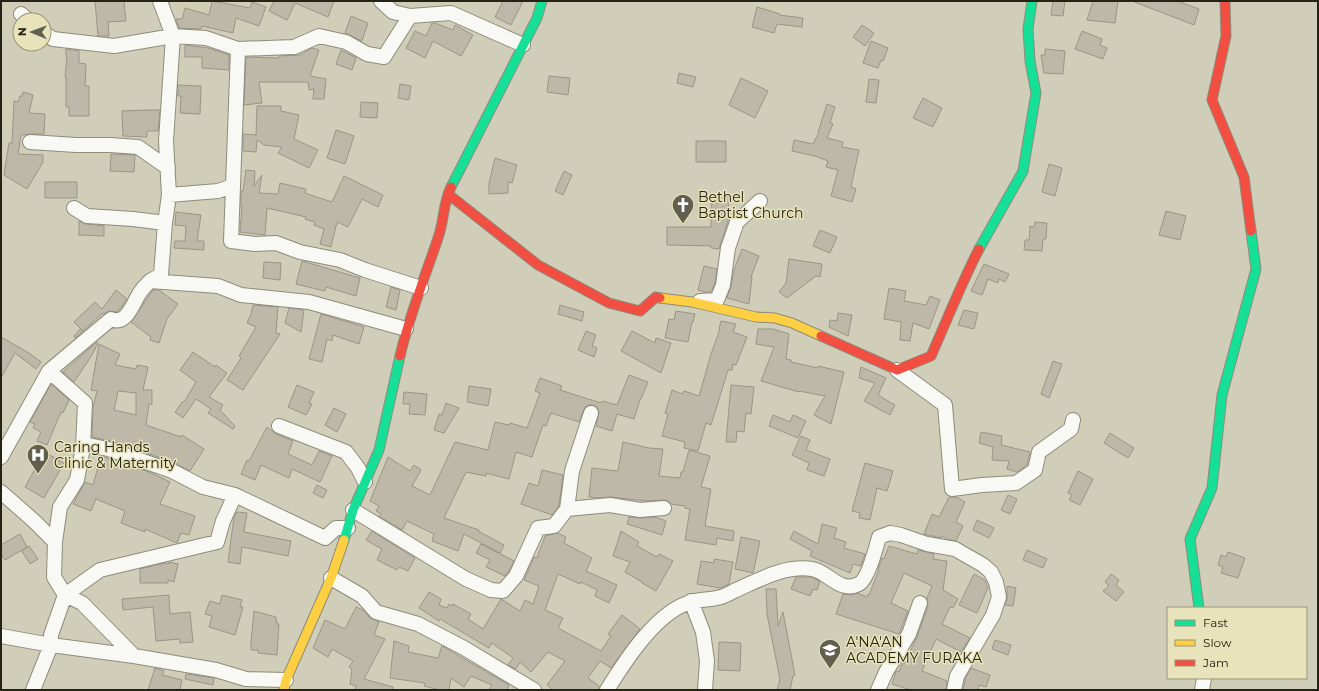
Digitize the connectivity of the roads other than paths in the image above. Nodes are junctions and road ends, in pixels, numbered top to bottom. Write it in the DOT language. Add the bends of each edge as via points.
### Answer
graph roads {
  1 [pos="160,1"];
  2 [pos="381,1"];
  3 [pos="542,1"];
  4 [pos="1032,1"];
  5 [pos="1225,1"];
  6 [pos="410,16"];
  7 [pos="173,36"];
  8 [pos="52,38"];
  9 [pos="523,45"];
  10 [pos="238,49"];
  11 [pos="30,142"];
  12 [pos="168,168"];
  13 [pos="233,186"];
  14 [pos="448,194"];
  15 [pos="169,195"];
  16 [pos="760,201"];
  17 [pos="74,208"];
  18 [pos="165,223"];
  19 [pos="150,281"];
  20 [pos="421,288"];
  21 [pos="692,302"];
  22 [pos="406,329"];
  23 [pos="897,370"];
  24 [pos="49,371"];
  25 [pos="591,413"];
  26 [pos="1073,420"];
  27 [pos="279,426"];
  28 [pos="83,444"];
  29 [pos="1,457"];
  30 [pos="365,482"];
  31 [pos="1,492"];
  32 [pos="235,496"];
  33 [pos="664,508"];
  34 [pos="567,509"];
  35 [pos="353,510"];
  36 [pos="348,528"];
  37 [pos="56,542"];
  38 [pos="331,578"];
  39 [pos="65,595"];
  40 [pos="691,601"];
  41 [pos="920,603"];
  42 [pos="1199,607"];
  43 [pos="1,636"];
  44 [pos="50,645"];
  45 [pos="134,656"];
  46 [pos="1204,679"];
  47 [pos="285,685"];
  48 [pos="33,690"];
  49 [pos="534,690"];
  50 [pos="607,690"];
  51 [pos="705,690"];
  52 [pos="878,690"];
  53 [pos="954,690"];
  54 [pos="1202,690"];
  1 -- 7 [label="street"];
  2 -- 6 [label="street" via="393,12"];
  3 -- 9 [label="street" via="537,18"];
  4 -- 23 [label="street" via="1028,29 1036,93 1023,170 963,280 931,356"];
  5 -- 42 [label="street" via="1226,36 1212,100 1244,177 1256,269 1222,395 1212,488 1190,539"];
  6 -- 9 [label="street" via="451,13"];
  6 -- 10 [label="street" via="384,57 366,54 346,42 319,36 294,47"];
  7 -- 8 [label="street" via="114,46"];
  7 -- 10 [label="street" via="206,38"];
  7 -- 12 [label="street" via="166,141"];
  9 -- 14 [label="street"];
  10 -- 13 [label="street"];
  11 -- 12 [label="street" via="138,147"];
  12 -- 15 [label="street"];
  13 -- 15 [label="street" via="218,191"];
  13 -- 20 [label="street" via="231,241 276,243 300,252 340,260"];
  14 -- 20 [label="street" via="439,236"];
  14 -- 21 [label="street" via="538,265 609,303 640,311 656,297"];
  15 -- 18 [label="street"];
  16 -- 21 [label="street" via="736,222 728,248 723,285 717,300"];
  17 -- 18 [label="street" via="87,216"];
  18 -- 19 [label="street" via="161,275"];
  19 -- 22 [label="street" via="218,286 241,295 309,302"];
  19 -- 24 [label="street" via="121,320 111,319"];
  20 -- 22 [label="street"];
  21 -- 23 [label="street" via="792,323"];
  22 -- 30 [label="street" via="379,450"];
  23 -- 26 [label="street" via="945,405 952,489 1016,483 1035,470 1039,452 1071,429"];
  24 -- 28 [label="street" via="85,403"];
  24 -- 29 [label="street"];
  25 -- 34 [label="street" via="572,471"];
  27 -- 30 [label="street" via="346,452"];
  28 -- 32 [label="street" via="108,448 172,471 203,487"];
  28 -- 37 [label="street" via="77,480 60,507"];
  30 -- 35 [label="street"];
  31 -- 37 [label="street"];
  32 -- 36 [label="street" via="325,538 336,528"];
  32 -- 39 [label="street" via="217,542 100,570"];
  33 -- 34 [label="street" via="640,510 610,504"];
  34 -- 35 [label="street" via="554,526 538,528 516,576 503,590 492,590 466,579"];
  35 -- 36 [label="street"];
  36 -- 38 [label="street"];
  37 -- 39 [label="street" via="54,577"];
  38 -- 47 [label="street"];
  38 -- 49 [label="street" via="362,596 376,612 418,624"];
  39 -- 44 [label="street"];
  39 -- 45 [label="street" via="82,603"];
  40 -- 50 [label="street" via="674,608 658,621 624,663"];
  40 -- 51 [label="street" via="703,632 707,661"];
  40 -- 53 [label="street" via="721,597 778,571 794,569 814,569 836,583 850,586 859,584 865,577 880,537 890,533 955,549 991,572 999,597 993,615 957,676"];
  41 -- 52 [label="street" via="909,634"];
  43 -- 44 [label="street"];
  44 -- 45 [label="street"];
  44 -- 48 [label="street"];
  45 -- 47 [label="street"];
  46 -- 54 [label="street"];
}
